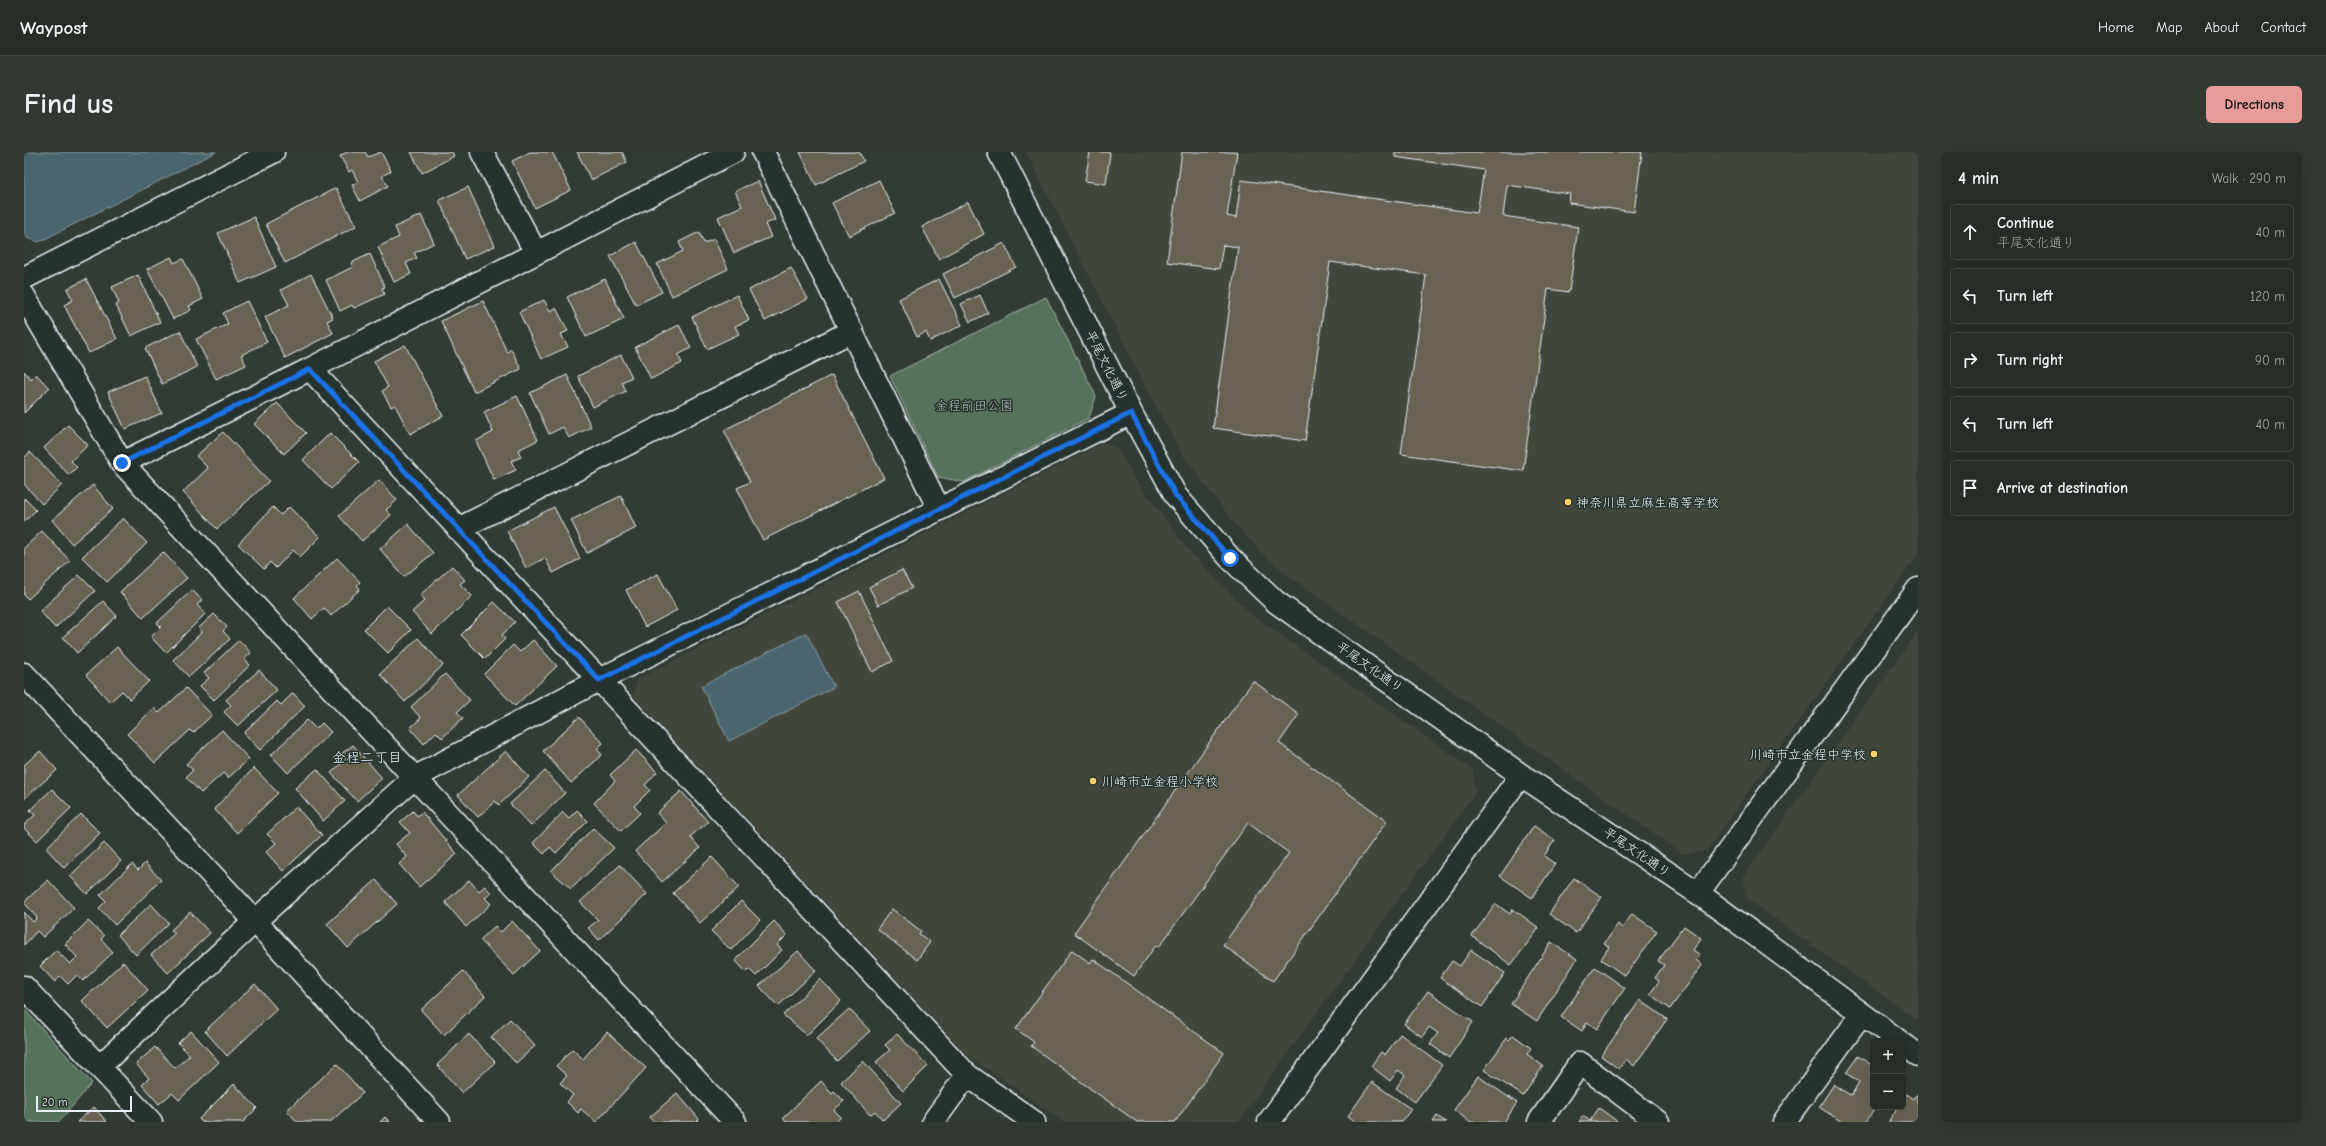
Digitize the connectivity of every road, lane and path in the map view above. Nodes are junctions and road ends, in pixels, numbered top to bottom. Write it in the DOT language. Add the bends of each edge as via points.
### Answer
graph roads {
  1 [pos="273,152"];
  2 [pos="482,152"];
  3 [pos="733,152"];
  4 [pos="763,152"];
  5 [pos="999,152"];
  6 [pos="536,253"];
  7 [pos="24,278"];
  8 [pos="24,296"];
  9 [pos="852,332"];
  10 [pos="310,369"];
  11 [pos="1131,413"];
  12 [pos="122,463"];
  13 [pos="939,509"];
  14 [pos="458,528"];
  15 [pos="1918,589"];
  16 [pos="24,674"];
  17 [pos="599,680"];
  18 [pos="1521,775"];
  19 [pos="414,778"];
  20 [pos="1698,893"];
  21 [pos="255,921"];
  22 [pos="24,987"];
  23 [pos="1862,1014"];
  24 [pos="1895,1038"];
  25 [pos="1906,1046"];
  26 [pos="1918,1055"];
  27 [pos="100,1066"];
  28 [pos="967,1075"];
  29 [pos="151,1122"];
  30 [pos="439,1122"];
  31 [pos="736,1122"];
  32 [pos="933,1122"];
  33 [pos="1034,1122"];
  34 [pos="1269,1122"];
  35 [pos="1538,1122"];
  36 [pos="1658,1122"];
  37 [pos="1784,1122"];
  1 -- 7 [label="street"];
  2 -- 6 [label="street"];
  3 -- 6 [label="street"];
  4 -- 9 [label="street"];
  5 -- 11 [label="street, 平尾文化通り"];
  6 -- 10 [label="street"];
  8 -- 12 [label="street"];
  9 -- 13 [label="street"];
  9 -- 14 [label="street"];
  10 -- 12 [label="street"];
  10 -- 14 [label="street"];
  11 -- 13 [label="street"];
  11 -- 18 [label="street, 平尾文化通り" via="1176,496 1230,558 1276,602"];
  12 -- 19 [label="street"];
  13 -- 17 [label="street"];
  14 -- 17 [label="street"];
  15 -- 20 [label="street"];
  16 -- 21 [label="street"];
  17 -- 19 [label="street"];
  17 -- 28 [label="street"];
  18 -- 20 [label="street, 平尾文化通り"];
  18 -- 34 [label="street"];
  19 -- 21 [label="street"];
  19 -- 31 [label="street"];
  20 -- 23 [label="street, 平尾文化通り"];
  21 -- 27 [label="street"];
  21 -- 30 [label="street"];
  22 -- 27 [label="street"];
  23 -- 24 [label="street, 平尾文化通り"];
  23 -- 37 [label="street"];
  25 -- 26 [label="street"];
  27 -- 29 [label="street"];
  28 -- 32 [label="street"];
  28 -- 33 [label="street"];
  35 -- 36 [label="street" via="1580,1063"];
}
